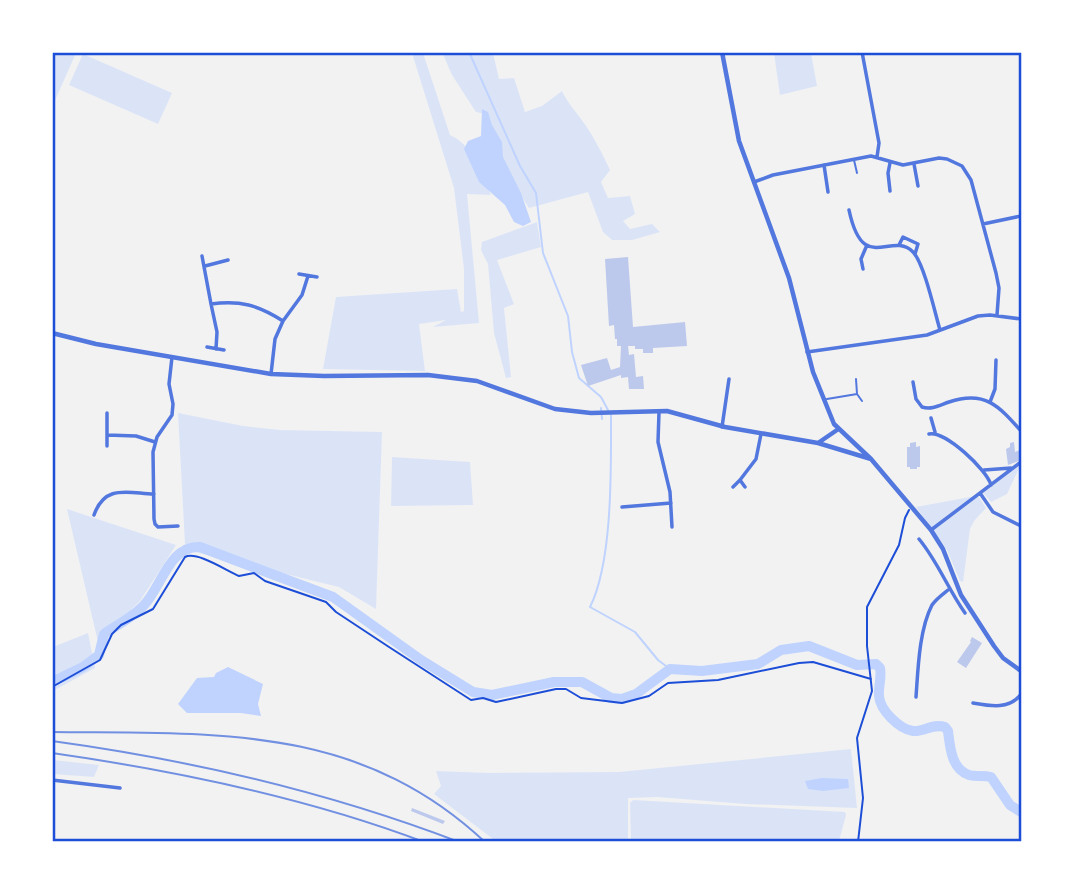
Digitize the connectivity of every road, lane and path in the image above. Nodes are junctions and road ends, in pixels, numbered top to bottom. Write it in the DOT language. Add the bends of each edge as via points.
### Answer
graph roads {
  1 [pos="722,52"];
  2 [pos="862,52"];
  3 [pos="877,157"];
  4 [pos="854,159"];
  5 [pos="890,163"];
  6 [pos="914,164"];
  7 [pos="824,165"];
  8 [pos="856,173"];
  9 [pos="754,182"];
  10 [pos="918,186"];
  11 [pos="890,191"];
  12 [pos="828,192"];
  13 [pos="849,210"];
  14 [pos="1021,216"];
  15 [pos="983,224"];
  16 [pos="867,245"];
  17 [pos="899,246"];
  18 [pos="915,254"];
  19 [pos="202,256"];
  20 [pos="228,260"];
  21 [pos="205,266"];
  22 [pos="863,269"];
  23 [pos="299,274"];
  24 [pos="308,276"];
  25 [pos="317,277"];
  26 [pos="211,304"];
  27 [pos="997,315"];
  28 [pos="1021,319"];
  29 [pos="283,321"];
  30 [pos="940,330"];
  31 [pos="52,334"];
  32 [pos="207,347"];
  33 [pos="216,349"];
  34 [pos="224,350"];
  35 [pos="807,352"];
  36 [pos="172,357"];
  37 [pos="996,360"];
  38 [pos="271,374"];
  39 [pos="729,379"];
  40 [pos="856,379"];
  41 [pos="913,382"];
  42 [pos="857,394"];
  43 [pos="823,400"];
  44 [pos="862,401"];
  45 [pos="990,402"];
  46 [pos="660,410"];
  47 [pos="107,413"];
  48 [pos="931,418"];
  49 [pos="722,426"];
  50 [pos="837,430"];
  51 [pos="1021,431"];
  52 [pos="935,432"];
  53 [pos="761,434"];
  54 [pos="929,434"];
  55 [pos="107,435"];
  56 [pos="155,442"];
  57 [pos="818,443"];
  58 [pos="107,446"];
  59 [pos="871,459"];
  60 [pos="1021,461"];
  61 [pos="1013,467"];
  62 [pos="984,470"];
  63 [pos="740,480"];
  64 [pos="991,485"];
  65 [pos="745,487"];
  66 [pos="733,488"];
  67 [pos="980,493"];
  68 [pos="154,494"];
  69 [pos="671,503"];
  70 [pos="911,506"];
  71 [pos="622,507"];
  72 [pos="94,515"];
  73 [pos="178,526"];
  74 [pos="1021,526"];
  75 [pos="672,527"];
  76 [pos="931,530"];
  77 [pos="919,539"];
  78 [pos="949,566"];
  79 [pos="939,569"];
  80 [pos="948,590"];
  81 [pos="965,613"];
  82 [pos="1021,671"];
  83 [pos="871,679"];
  84 [pos="52,687"];
  85 [pos="1021,694"];
  86 [pos="916,698"];
  87 [pos="973,703"];
  88 [pos="52,780"];
  89 [pos="120,788"];
  90 [pos="858,842"];
  1 -- 9 [label="street" via="739,141"];
  2 -- 3 [label="street" via="880,143"];
  3 -- 4 [label="street"];
  3 -- 5 [label="street"];
  4 -- 7 [label="street"];
  4 -- 8 [label="lane"];
  5 -- 6 [label="street"];
  5 -- 11 [label="street"];
  6 -- 10 [label="street"];
  6 -- 15 [label="street" via="944,158 962,166 971,180"];
  7 -- 9 [label="street"];
  7 -- 12 [label="street"];
  9 -- 35 [label="street" via="789,278"];
  13 -- 16 [label="street" via="856,235"];
  14 -- 15 [label="street"];
  15 -- 27 [label="street" via="998,282"];
  16 -- 17 [label="street"];
  16 -- 22 [label="street" via="861,259"];
  17 -- 18 [label="street"];
  17 -- 18 [label="street" via="903,237 912,240 918,244"];
  18 -- 30 [label="street"];
  19 -- 21 [label="street"];
  20 -- 21 [label="street"];
  21 -- 26 [label="street"];
  23 -- 24 [label="street"];
  24 -- 25 [label="street"];
  24 -- 29 [label="street" via="302,295"];
  26 -- 29 [label="street" via="248,303"];
  26 -- 33 [label="street"];
  27 -- 28 [label="street"];
  27 -- 30 [label="street" via="978,316"];
  29 -- 38 [label="street" via="275,338"];
  30 -- 35 [label="street"];
  31 -- 36 [label="street"];
  32 -- 33 [label="street"];
  33 -- 34 [label="street"];
  35 -- 43 [label="street"];
  36 -- 38 [label="street"];
  36 -- 56 [label="street" via="169,384 173,410"];
  37 -- 45 [label="street"];
  38 -- 46 [label="street" via="428,375 491,384 555,409 591,413"];
  39 -- 49 [label="street"];
  40 -- 42 [label="lane"];
  41 -- 45 [label="street" via="916,399 925,408 965,398"];
  42 -- 43 [label="lane"];
  42 -- 44 [label="lane"];
  43 -- 50 [label="street"];
  45 -- 51 [label="street"];
  46 -- 49 [label="street"];
  46 -- 69 [label="street" via="658,442"];
  47 -- 55 [label="street"];
  48 -- 52 [label="street"];
  49 -- 53 [label="street"];
  50 -- 57 [label="street"];
  50 -- 59 [label="street"];
  52 -- 54 [label="street"];
  52 -- 62 [label="street"];
  53 -- 57 [label="street"];
  53 -- 63 [label="street" via="756,458"];
  55 -- 56 [label="street"];
  55 -- 58 [label="street"];
  56 -- 68 [label="street"];
  57 -- 59 [label="street"];
  59 -- 70 [label="street"];
  60 -- 61 [label="street"];
  61 -- 62 [label="street"];
  61 -- 64 [label="street"];
  62 -- 64 [label="street"];
  63 -- 65 [label="street"];
  63 -- 66 [label="street"];
  64 -- 67 [label="street"];
  67 -- 74 [label="street" via="993,512"];
  67 -- 76 [label="street"];
  68 -- 72 [label="street" via="110,493"];
  68 -- 73 [label="street" via="155,524"];
  69 -- 71 [label="street"];
  69 -- 75 [label="street"];
  70 -- 76 [label="street"];
  70 -- 83 [label="path" via="899,545 867,607"];
  76 -- 78 [label="street"];
  77 -- 79 [label="street"];
  78 -- 79 [label="street"];
  78 -- 82 [label="street" via="961,596 994,646"];
  79 -- 80 [label="street"];
  80 -- 81 [label="street"];
  80 -- 86 [label="street" via="930,610"];
  83 -- 84 [label="path" via="806,662 718,680 668,683 622,703 581,698 566,689 496,702 471,700 326,602 254,573 239,576 191,554 153,609 113,634 100,660"];
  83 -- 90 [label="path" via="870,702 857,738 863,798"];
  85 -- 87 [label="street" via="1009,705"];
  88 -- 89 [label="street"];
}
